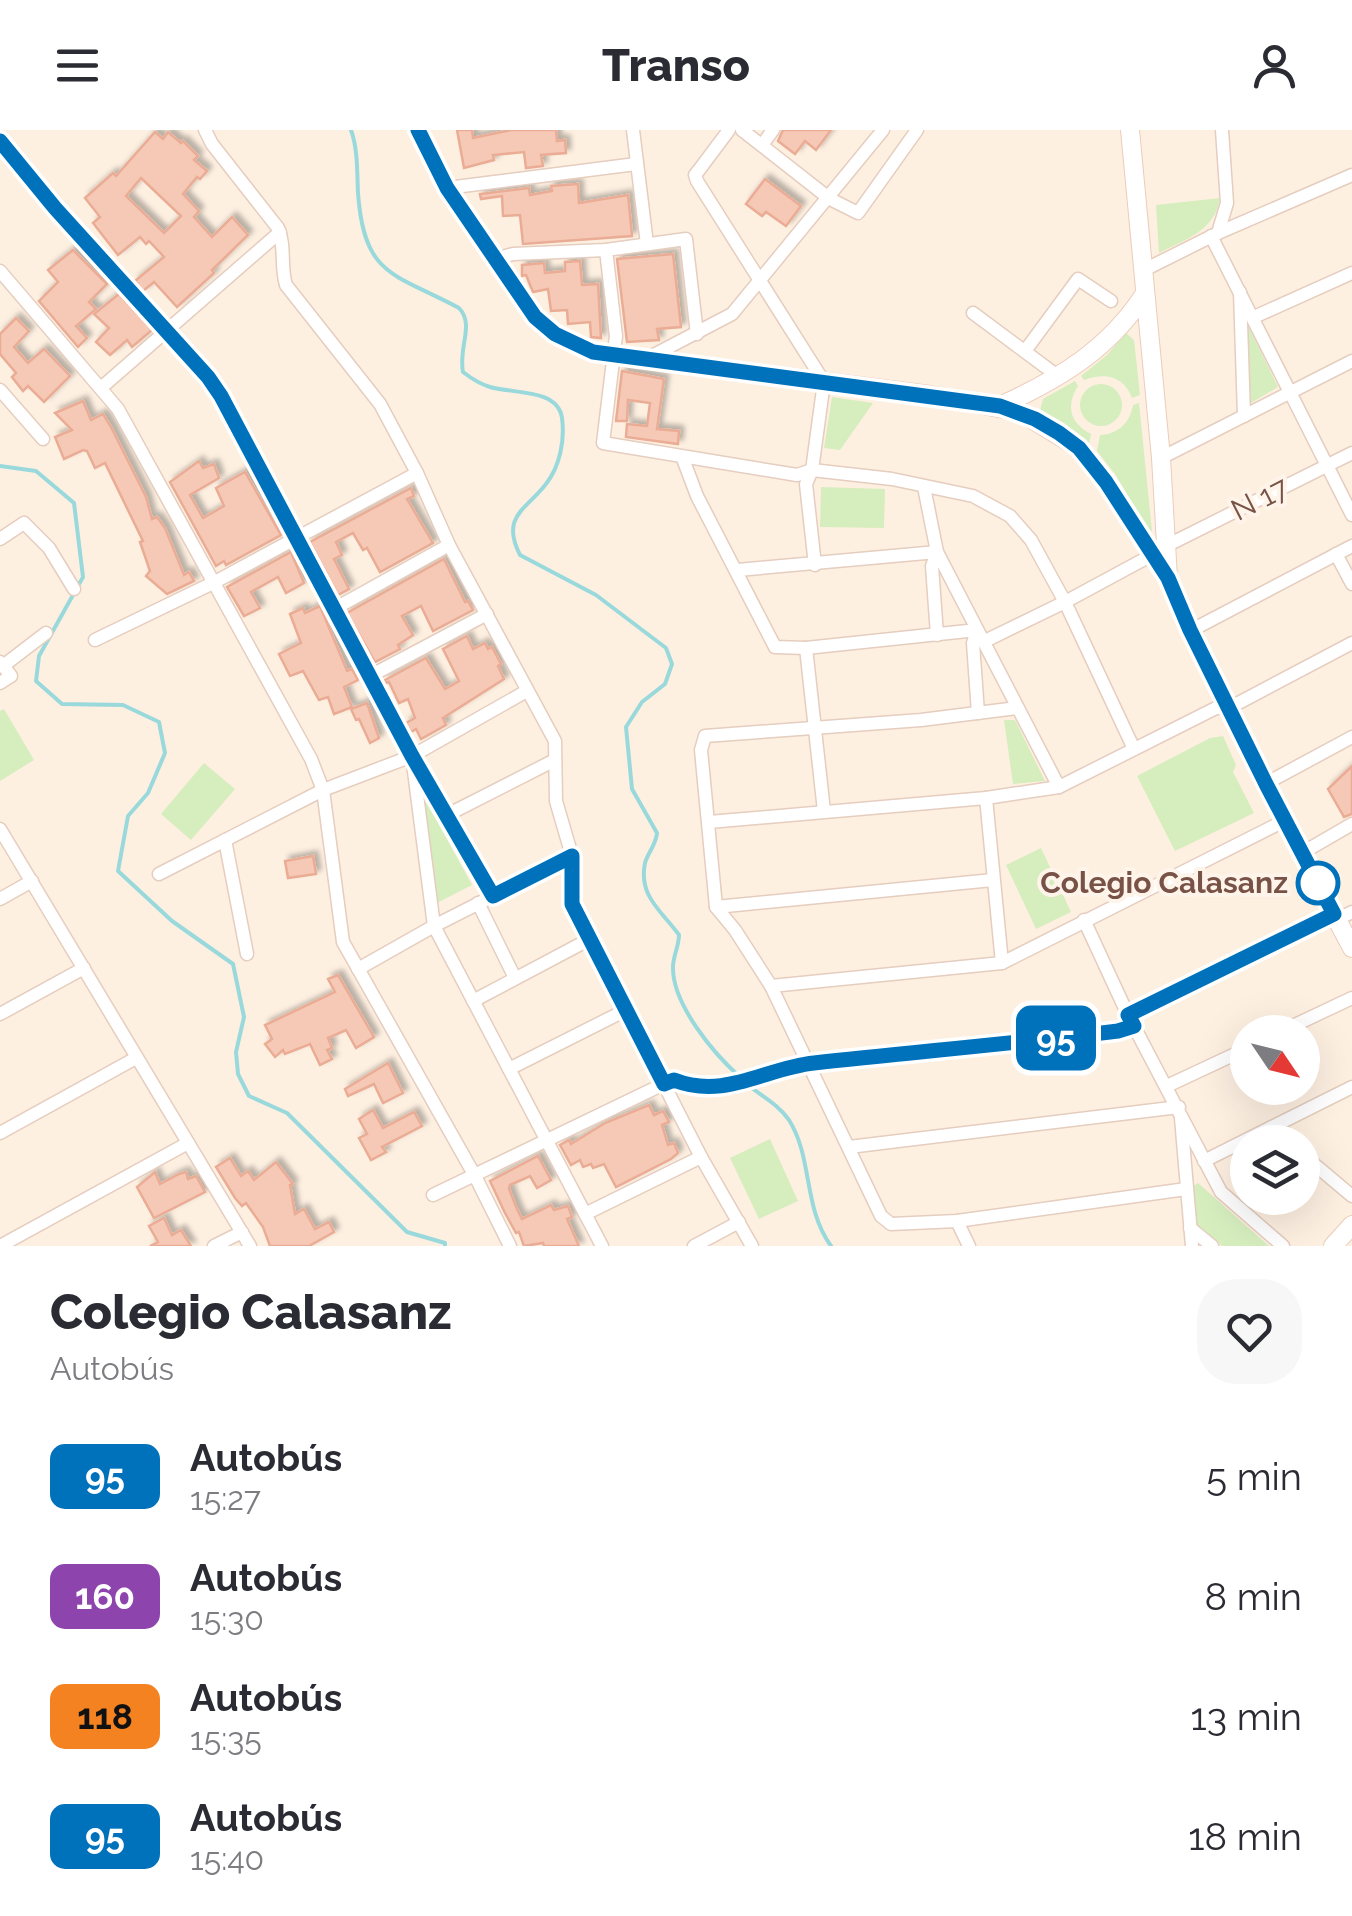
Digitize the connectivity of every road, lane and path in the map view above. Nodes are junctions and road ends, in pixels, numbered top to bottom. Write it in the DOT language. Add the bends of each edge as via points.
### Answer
graph roads {
  1 [pos="205,130"];
  2 [pos="418,130"];
  3 [pos="633,130"];
  4 [pos="729,130"];
  5 [pos="742,130"];
  6 [pos="773,130"];
  7 [pos="882,130"];
  8 [pos="917,130"];
  9 [pos="1130,130"];
  10 [pos="1222,130"];
  11 [pos="0,141"];
  12 [pos="762,145"];
  13 [pos="636,164"];
  14 [pos="1352,175"];
  15 [pos="447,188"];
  16 [pos="830,199"];
  17 [pos="280,232"];
  18 [pos="1214,235"];
  19 [pos="647,244"];
  20 [pos="606,250"];
  21 [pos="495,259"];
  22 [pos="1144,270"];
  23 [pos="0,271"];
  24 [pos="1352,273"];
  25 [pos="761,281"];
  26 [pos="1240,290"];
  27 [pos="1144,295"];
  28 [pos="1111,302"];
  29 [pos="973,313"];
  30 [pos="1254,317"];
  31 [pos="168,332"];
  32 [pos="696,334"];
  33 [pos="1025,351"];
  34 [pos="614,354"];
  35 [pos="646,359"];
  36 [pos="1352,361"];
  37 [pos="1059,377"];
  38 [pos="824,382"];
  39 [pos="102,387"];
  40 [pos="0,390"];
  41 [pos="1290,390"];
  42 [pos="1000,406"];
  43 [pos="1244,416"];
  44 [pos="43,439"];
  45 [pos="1352,453"];
  46 [pos="1160,458"];
  47 [pos="683,459"];
  48 [pos="1328,464"];
  49 [pos="812,470"];
  50 [pos="418,473"];
  51 [pos="924,487"];
  52 [pos="1352,515"];
  53 [pos="294,538"];
  54 [pos="0,540"];
  55 [pos="449,545"];
  56 [pos="1352,546"];
  57 [pos="1160,550"];
  58 [pos="937,552"];
  59 [pos="1336,554"];
  60 [pos="815,564"];
  61 [pos="738,570"];
  62 [pos="213,583"];
  63 [pos="1352,584"];
  64 [pos="74,588"];
  65 [pos="1065,602"];
  66 [pos="334,609"];
  67 [pos="486,614"];
  68 [pos="1190,630"];
  69 [pos="46,633"];
  70 [pos="936,635"];
  71 [pos="981,635"];
  72 [pos="95,640"];
  73 [pos="1352,643"];
  74 [pos="806,648"];
  75 [pos="2,664"];
  76 [pos="372,674"];
  77 [pos="0,684"];
  78 [pos="525,692"];
  79 [pos="1018,708"];
  80 [pos="1229,708"];
  81 [pos="978,713"];
  82 [pos="815,726"];
  83 [pos="1352,737"];
  84 [pos="1134,749"];
  85 [pos="412,756"];
  86 [pos="555,760"];
  87 [pos="1266,784"];
  88 [pos="1059,787"];
  89 [pos="323,790"];
  90 [pos="986,798"];
  91 [pos="824,811"];
  92 [pos="447,815"];
  93 [pos="1286,820"];
  94 [pos="709,822"];
  95 [pos="1352,824"];
  96 [pos="0,829"];
  97 [pos="225,840"];
  98 [pos="1302,853"];
  99 [pos="572,856"];
  100 [pos="159,874"];
  101 [pos="994,880"];
  102 [pos="32,881"];
  103 [pos="493,896"];
  104 [pos="0,899"];
  105 [pos="478,903"];
  106 [pos="716,907"];
  107 [pos="1343,913"];
  108 [pos="1084,920"];
  109 [pos="434,926"];
  110 [pos="590,939"];
  111 [pos="1352,948"];
  112 [pos="246,954"];
  113 [pos="1002,963"];
  114 [pos="84,968"];
  115 [pos="358,969"];
  116 [pos="515,978"];
  117 [pos="771,986"];
  118 [pos="1352,998"];
  119 [pos="473,1001"];
  120 [pos="626,1010"];
  121 [pos="0,1014"];
  122 [pos="1316,1015"];
  123 [pos="1131,1020"];
  124 [pos="1230,1056"];
  125 [pos="136,1058"];
  126 [pos="808,1064"];
  127 [pos="509,1069"];
  128 [pos="664,1084"];
  129 [pos="1166,1086"];
  130 [pos="1352,1087"];
  131 [pos="1180,1109"];
  132 [pos="1276,1125"];
  133 [pos="0,1133"];
  134 [pos="548,1141"];
  135 [pos="188,1142"];
  136 [pos="849,1147"];
  137 [pos="1230,1148"];
  138 [pos="701,1158"];
  139 [pos="1204,1161"];
  140 [pos="1320,1169"];
  141 [pos="474,1176"];
  142 [pos="1186,1189"];
  143 [pos="433,1196"];
  144 [pos="1352,1196"];
  145 [pos="586,1214"];
  146 [pos="956,1221"];
  147 [pos="740,1222"];
  148 [pos="1352,1225"];
  149 [pos="1190,1228"];
  150 [pos="242,1232"];
  151 [pos="4,1242"];
  152 [pos="214,1246"];
  153 [pos="250,1246"];
  154 [pos="510,1246"];
  155 [pos="602,1246"];
  156 [pos="694,1246"];
  157 [pos="752,1246"];
  158 [pos="969,1246"];
  159 [pos="1192,1246"];
  160 [pos="1210,1246"];
  161 [pos="1283,1246"];
  162 [pos="1333,1246"];
  1 -- 17 [label="street"];
  2 -- 15 [label="street"];
  3 -- 13 [label="street"];
  4 -- 25 [label="street" via="696,175"];
  5 -- 12 [label="street"];
  6 -- 12 [label="street"];
  7 -- 16 [label="street"];
  8 -- 16 [label="street" via="858,212"];
  9 -- 22 [label="street"];
  10 -- 18 [label="street" via="1227,203"];
  11 -- 31 [label="street"];
  12 -- 16 [label="street"];
  13 -- 15 [label="street"];
  13 -- 19 [label="street"];
  14 -- 18 [label="street"];
  15 -- 21 [label="street"];
  16 -- 25 [label="street"];
  17 -- 31 [label="street"];
  17 -- 50 [label="street" via="286,285 380,404"];
  18 -- 22 [label="street"];
  18 -- 26 [label="street"];
  19 -- 20 [label="street"];
  19 -- 32 [label="street" via="686,238"];
  20 -- 21 [label="street"];
  20 -- 34 [label="street"];
  21 -- 34 [label="street" via="544,326 580,347"];
  22 -- 27 [label="street"];
  23 -- 39 [label="street"];
  24 -- 30 [label="street"];
  25 -- 32 [label="street" via="732,314"];
  25 -- 38 [label="street"];
  26 -- 30 [label="street"];
  26 -- 43 [label="street"];
  27 -- 37 [label="street" via="1110,338"];
  27 -- 46 [label="street"];
  28 -- 33 [label="street" via="1078,279"];
  29 -- 33 [label="street"];
  30 -- 41 [label="street"];
  31 -- 39 [label="street"];
  31 -- 53 [label="street" via="221,396"];
  32 -- 35 [label="street"];
  33 -- 37 [label="street"];
  34 -- 35 [label="street"];
  34 -- 47 [label="street" via="603,444"];
  35 -- 38 [label="street"];
  36 -- 41 [label="street"];
  37 -- 42 [label="street"];
  38 -- 42 [label="street"];
  38 -- 49 [label="street"];
  39 -- 62 [label="street"];
  40 -- 44 [label="street"];
  41 -- 43 [label="street"];
  41 -- 48 [label="street"];
  42 -- 57 [label="street" via="1079,448"];
  43 -- 46 [label="street"];
  45 -- 48 [label="street, N 17"];
  46 -- 57 [label="street"];
  47 -- 49 [label="street" via="797,475"];
  47 -- 61 [label="street"];
  48 -- 52 [label="street"];
  48 -- 57 [label="street, N 17"];
  49 -- 51 [label="street"];
  49 -- 60 [label="street" via="806,484"];
  50 -- 53 [label="street"];
  50 -- 55 [label="street"];
  51 -- 58 [label="street"];
  51 -- 65 [label="street" via="973,496 1010,516 1032,540"];
  53 -- 62 [label="street"];
  53 -- 66 [label="street"];
  54 -- 64 [label="street" via="24,523"];
  55 -- 66 [label="street"];
  55 -- 67 [label="street"];
  56 -- 59 [label="street"];
  57 -- 65 [label="street, N 17"];
  57 -- 68 [label="street"];
  58 -- 60 [label="street"];
  58 -- 70 [label="street"];
  58 -- 71 [label="street"];
  59 -- 63 [label="street"];
  59 -- 68 [label="street"];
  60 -- 61 [label="street"];
  61 -- 74 [label="street" via="770,642 781,650"];
  62 -- 72 [label="street"];
  62 -- 89 [label="street"];
  65 -- 71 [label="street, N 17"];
  65 -- 84 [label="street"];
  66 -- 76 [label="street"];
  67 -- 76 [label="street"];
  67 -- 78 [label="street"];
  68 -- 80 [label="street"];
  69 -- 75 [label="street"];
  70 -- 71 [label="street, N 17"];
  70 -- 74 [label="street, N 17"];
  71 -- 79 [label="street"];
  71 -- 81 [label="street" via="972,643"];
  73 -- 80 [label="street"];
  74 -- 82 [label="street"];
  75 -- 77 [label="street" via="10,676"];
  76 -- 85 [label="street"];
  78 -- 85 [label="street"];
  78 -- 86 [label="street" via="555,741"];
  79 -- 81 [label="street"];
  79 -- 88 [label="street"];
  80 -- 84 [label="street" via="1216,708"];
  80 -- 87 [label="street"];
  81 -- 82 [label="street"];
  82 -- 91 [label="street"];
  82 -- 94 [label="street" via="705,736"];
  83 -- 87 [label="street"];
  84 -- 88 [label="street"];
  85 -- 89 [label="street"];
  85 -- 92 [label="street"];
  85 -- 109 [label="street"];
  86 -- 92 [label="street"];
  86 -- 99 [label="street" via="556,800"];
  87 -- 93 [label="street"];
  88 -- 90 [label="street"];
  89 -- 97 [label="street"];
  89 -- 115 [label="street" via="344,942"];
  90 -- 91 [label="street"];
  90 -- 101 [label="street"];
  91 -- 94 [label="street"];
  92 -- 103 [label="street"];
  93 -- 98 [label="street"];
  93 -- 108 [label="street"];
  94 -- 106 [label="street"];
  95 -- 98 [label="street"];
  96 -- 102 [label="street"];
  97 -- 100 [label="street"];
  97 -- 112 [label="street"];
  98 -- 107 [label="street"];
  99 -- 103 [label="street"];
  99 -- 110 [label="street" via="572,904"];
  101 -- 106 [label="street"];
  101 -- 113 [label="street"];
  102 -- 104 [label="street"];
  102 -- 114 [label="street"];
  103 -- 105 [label="street"];
  105 -- 109 [label="street"];
  105 -- 116 [label="street"];
  106 -- 117 [label="street"];
  107 -- 111 [label="street"];
  107 -- 123 [label="street"];
  108 -- 113 [label="street"];
  108 -- 123 [label="street"];
  109 -- 115 [label="street"];
  109 -- 119 [label="street"];
  110 -- 116 [label="street"];
  110 -- 120 [label="street"];
  113 -- 117 [label="street"];
  114 -- 121 [label="street"];
  114 -- 125 [label="street"];
  115 -- 141 [label="street"];
  116 -- 119 [label="street"];
  117 -- 126 [label="street"];
  118 -- 122 [label="street"];
  119 -- 127 [label="street"];
  120 -- 127 [label="street"];
  120 -- 128 [label="street"];
  123 -- 126 [label="street" via="1082,1035"];
  123 -- 129 [label="street"];
  124 -- 129 [label="street"];
  125 -- 133 [label="street"];
  125 -- 135 [label="street"];
  126 -- 128 [label="street" via="722,1087"];
  126 -- 136 [label="street"];
  127 -- 134 [label="street"];
  128 -- 134 [label="street"];
  128 -- 138 [label="street"];
  129 -- 131 [label="street"];
  130 -- 132 [label="street"];
  131 -- 136 [label="street"];
  131 -- 139 [label="street"];
  131 -- 142 [label="street"];
  134 -- 141 [label="street"];
  134 -- 145 [label="street"];
  135 -- 150 [label="street"];
  135 -- 151 [label="street"];
  136 -- 146 [label="street" via="886,1221"];
  137 -- 139 [label="street"];
  138 -- 145 [label="street"];
  138 -- 147 [label="street"];
  139 -- 161 [label="street" via="1221,1192"];
  140 -- 144 [label="street"];
  141 -- 143 [label="street"];
  141 -- 154 [label="street"];
  142 -- 146 [label="street"];
  142 -- 149 [label="street"];
  145 -- 155 [label="street"];
  146 -- 158 [label="street"];
  147 -- 156 [label="street"];
  147 -- 157 [label="street"];
  148 -- 162 [label="street"];
  149 -- 159 [label="street"];
  149 -- 160 [label="street"];
  150 -- 152 [label="street"];
  150 -- 153 [label="street"];
}
